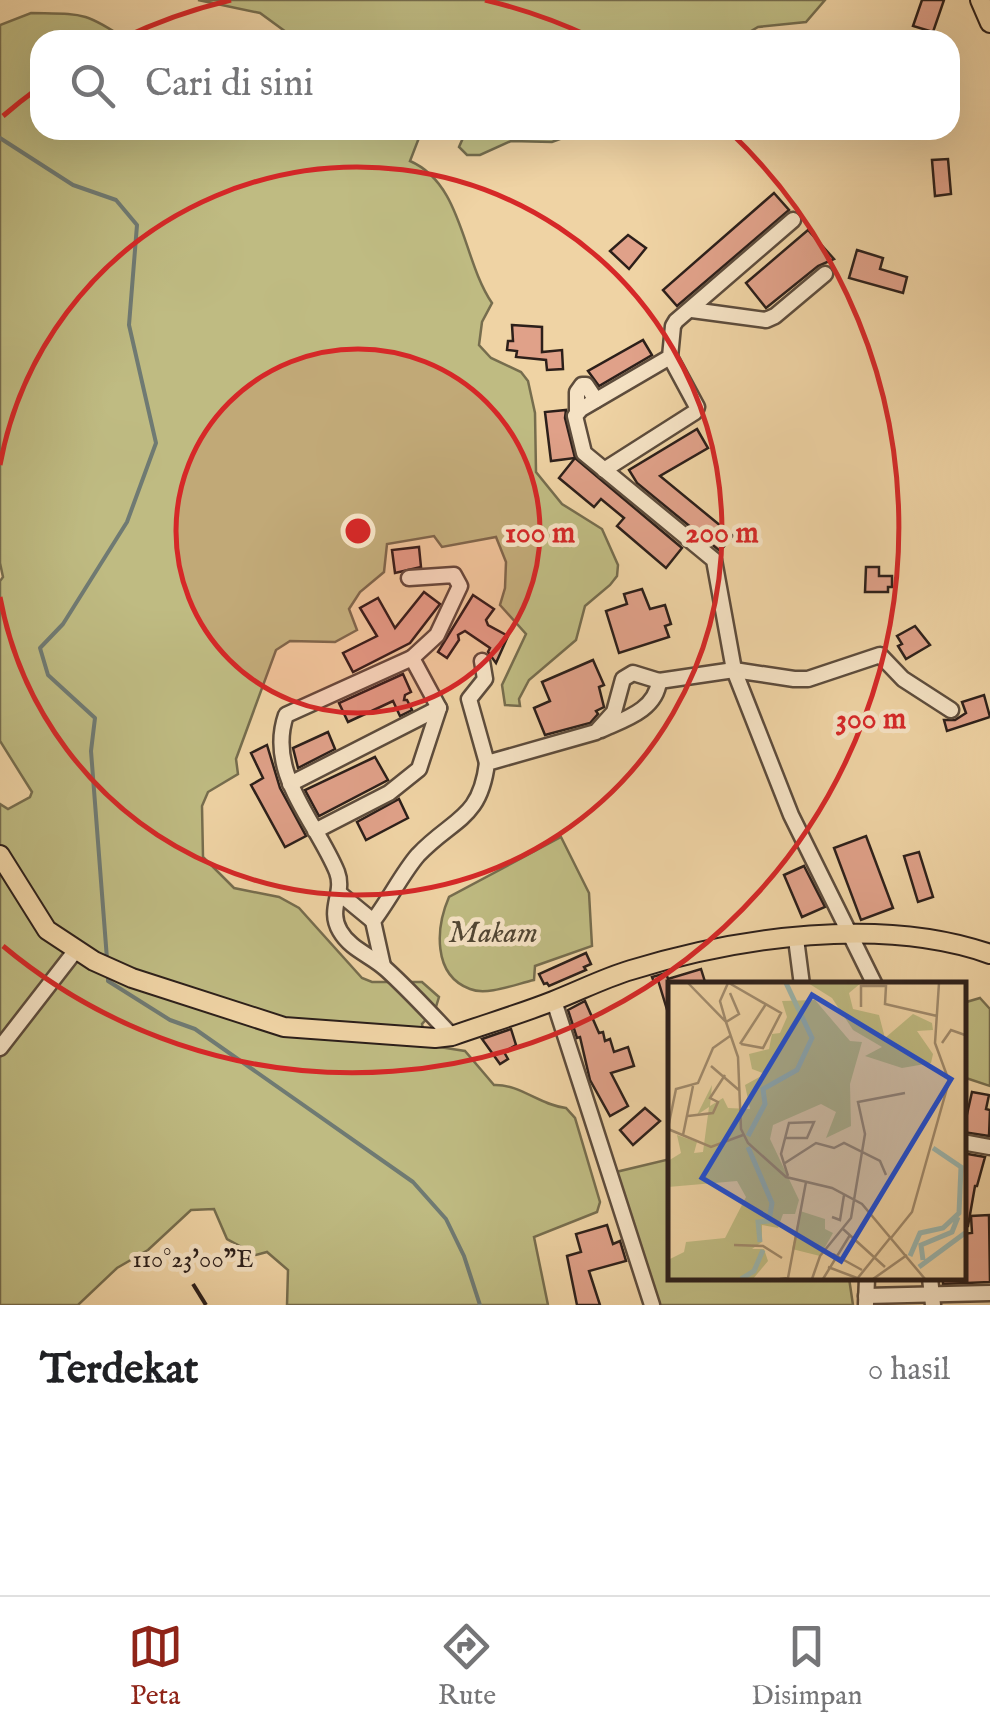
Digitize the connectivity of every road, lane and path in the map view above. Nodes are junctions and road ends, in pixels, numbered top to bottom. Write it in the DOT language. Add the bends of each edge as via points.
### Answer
graph roads {
  1 [pos="980,0"];
  2 [pos="990,22"];
  3 [pos="793,220"];
  4 [pos="825,274"];
  5 [pos="692,310"];
  6 [pos="670,357"];
  7 [pos="604,470"];
  8 [pos="409,578"];
  9 [pos="412,658"];
  10 [pos="482,661"];
  11 [pos="734,670"];
  12 [pos="659,681"];
  13 [pos="439,708"];
  14 [pos="951,710"];
  15 [pos="596,732"];
  16 [pos="488,763"];
  17 [pos="290,784"];
  18 [pos="315,831"];
  19 [pos="0,855"];
  20 [pos="339,893"];
  21 [pos="373,921"];
  22 [pos="847,934"];
  23 [pos="796,939"];
  24 [pos="76,950"];
  25 [pos="990,954"];
  26 [pos="384,966"];
  27 [pos="802,982"];
  28 [pos="873,982"];
  29 [pos="554,1001"];
  30 [pos="452,1036"];
  31 [pos="0,1048"];
  32 [pos="965,1143"];
  33 [pos="990,1147"];
  34 [pos="990,1294"];
  35 [pos="866,1300"];
  36 [pos="933,1300"];
  37 [pos="652,1305"];
  1 -- 2 [label="main road"];
  3 -- 5 [label="street"];
  4 -- 5 [label="street" via="766,320"];
  5 -- 6 [label="street" via="673,326"];
  6 -- 7 [label="street" via="695,412"];
  6 -- 7 [label="street" via="577,412 580,449"];
  7 -- 11 [label="street" via="712,556"];
  8 -- 9 [label="street" via="454,574 460,586 437,635"];
  9 -- 13 [label="street"];
  9 -- 17 [label="street" via="286,716 280,744"];
  10 -- 16 [label="street" via="485,678 469,699"];
  11 -- 12 [label="street"];
  11 -- 14 [label="street" via="794,680 880,655"];
  11 -- 22 [label="street"];
  12 -- 15 [label="street" via="658,692 640,711"];
  12 -- 15 [label="street" via="633,672 623,679 614,712"];
  13 -- 17 [label="street"];
  13 -- 18 [label="street" via="419,768 389,793"];
  15 -- 16 [label="street"];
  16 -- 21 [label="street" via="477,803 416,857"];
  17 -- 18 [label="street"];
  18 -- 20 [label="street" via="339,876"];
  19 -- 24 [label="main road" via="47,930"];
  20 -- 21 [label="street"];
  20 -- 26 [label="street" via="333,905 339,930"];
  21 -- 26 [label="street"];
  22 -- 23 [label="main road"];
  22 -- 25 [label="main road" via="921,937"];
  22 -- 28 [label="street"];
  23 -- 27 [label="street"];
  23 -- 29 [label="main road" via="711,947"];
  24 -- 30 [label="main road" via="132,978 284,1027"];
  24 -- 31 [label="street"];
  26 -- 30 [label="street"];
  29 -- 30 [label="main road"];
  29 -- 37 [label="street"];
  32 -- 33 [label="street"];
  34 -- 36 [label="street"];
  35 -- 36 [label="street"];
}
